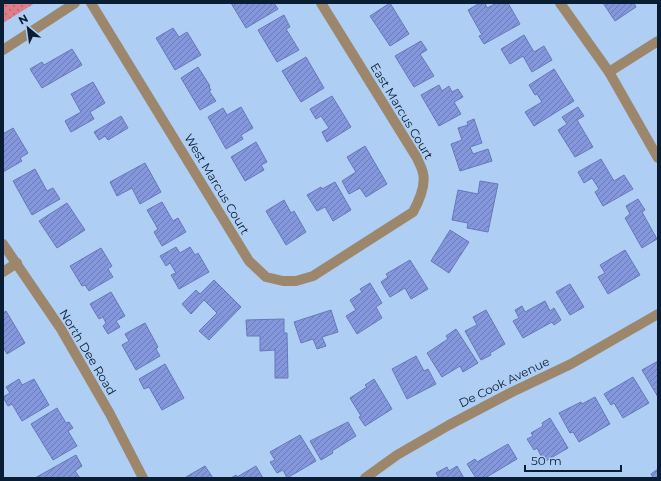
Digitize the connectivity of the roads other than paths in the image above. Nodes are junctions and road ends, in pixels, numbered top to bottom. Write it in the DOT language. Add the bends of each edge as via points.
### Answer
graph roads {
  1 [pos="75,3"];
  2 [pos="91,3"];
  3 [pos="321,3"];
  4 [pos="560,3"];
  5 [pos="658,40"];
  6 [pos="3,50"];
  7 [pos="609,72"];
  8 [pos="658,158"];
  9 [pos="370,240"];
  10 [pos="3,244"];
  11 [pos="17,264"];
  12 [pos="3,272"];
  13 [pos="658,314"];
  14 [pos="142,478"];
  15 [pos="365,478"];
  1 -- 6 [label="street"];
  2 -- 9 [label="street, West Marcus Court" via="249,261 266,277 296,281 313,276"];
  3 -- 9 [label="street, East Marcus Court" via="417,158 423,173 420,199 413,212"];
  4 -- 7 [label="street"];
  5 -- 7 [label="street"];
  7 -- 8 [label="street"];
  10 -- 11 [label="street, North Dee Road"];
  11 -- 12 [label="street"];
  11 -- 14 [label="street, North Dee Road" via="60,329 110,414"];
  13 -- 15 [label="street, De Cook Avenue" via="571,364 449,424 397,455"];
}
